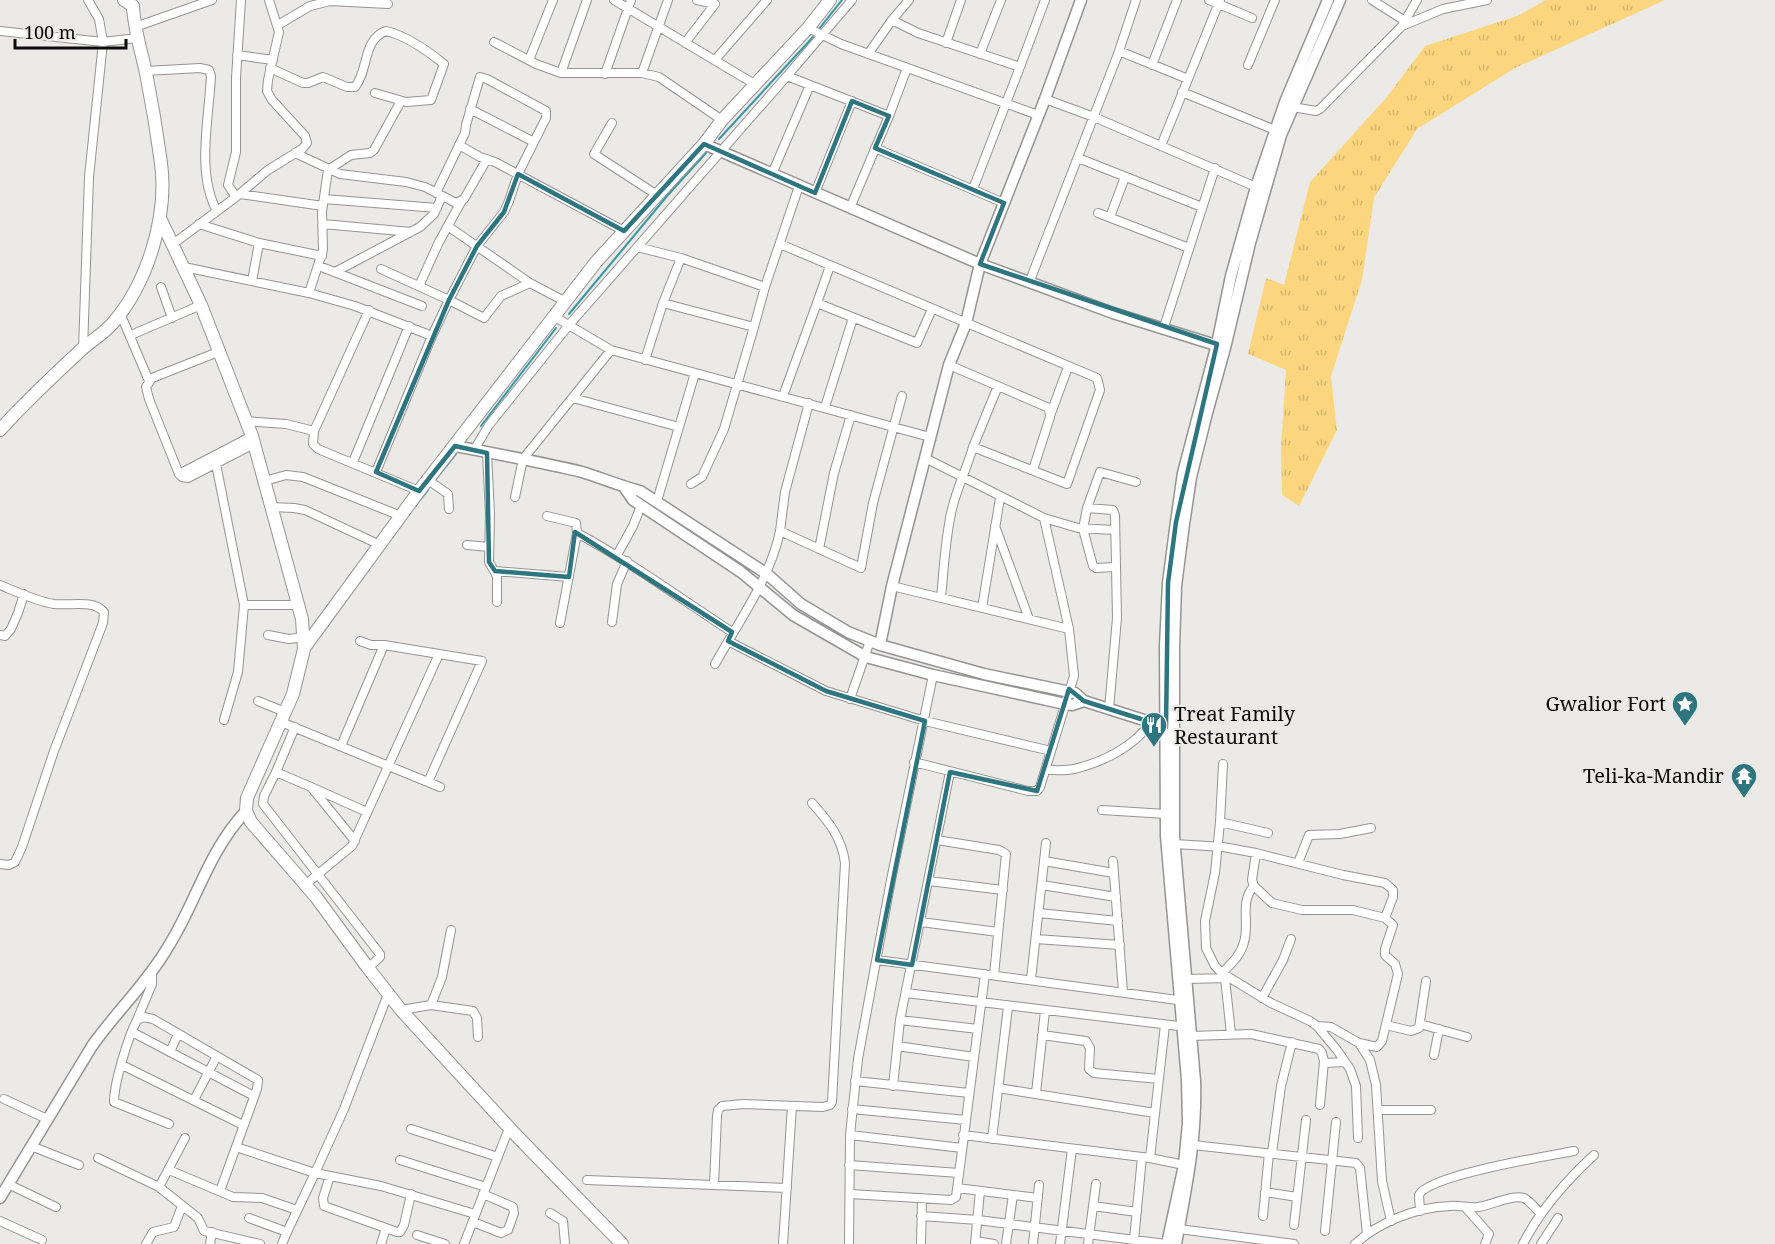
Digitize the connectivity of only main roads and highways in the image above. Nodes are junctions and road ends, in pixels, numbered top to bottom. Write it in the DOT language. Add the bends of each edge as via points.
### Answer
graph roads {
  1 [pos="830,0"];
  2 [pos="130,2"];
  3 [pos="160,218"];
  4 [pos="0,430"];
  5 [pos="304,643"];
  6 [pos="615,1241"];
  1 -- 5 [label="main road" via="596,262"];
  2 -- 3 [label="main road" via="161,164"];
  3 -- 4 [label="main road" via="137,287 120,313"];
  3 -- 5 [label="main road" via="201,305 253,440 299,605"];
  5 -- 6 [label="main road" via="293,694 247,798 246,811 251,822 306,884 401,1010"];
}
